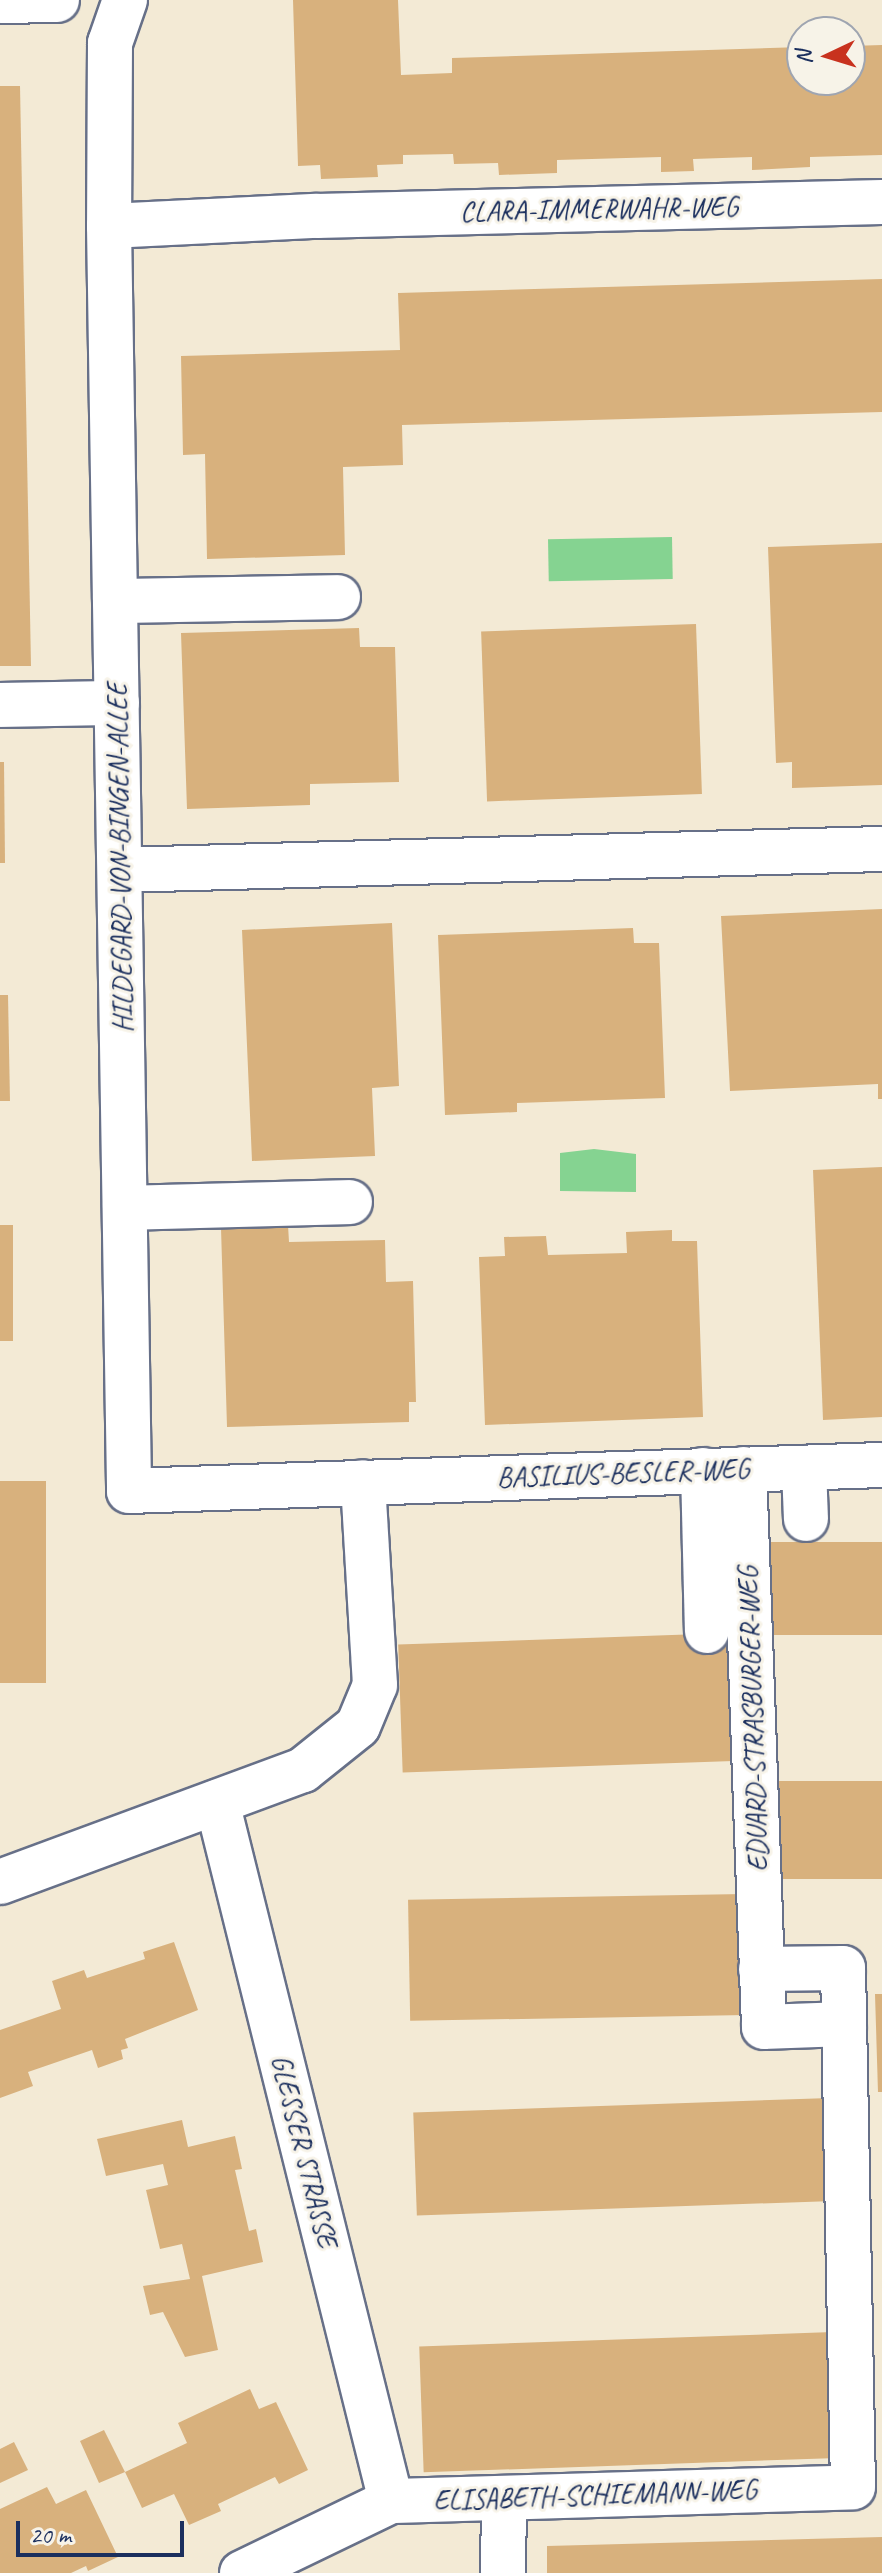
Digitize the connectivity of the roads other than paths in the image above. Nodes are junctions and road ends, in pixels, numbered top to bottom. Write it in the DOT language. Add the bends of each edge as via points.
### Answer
graph roads {
  1 [pos="57,0"];
  2 [pos="125,0"];
  3 [pos="0,1"];
  4 [pos="882,202"];
  5 [pos="109,226"];
  6 [pos="338,597"];
  7 [pos="115,601"];
  8 [pos="117,703"];
  9 [pos="0,705"];
  10 [pos="882,849"];
  11 [pos="120,870"];
  12 [pos="350,1202"];
  13 [pos="125,1208"];
  14 [pos="882,1465"];
  15 [pos="804,1468"];
  16 [pos="724,1470"];
  17 [pos="363,1482"];
  18 [pos="129,1491"];
  19 [pos="806,1519"];
  20 [pos="707,1631"];
  21 [pos="217,1802"];
  22 [pos="0,1882"];
  23 [pos="761,1969"];
  24 [pos="844,2024"];
  25 [pos="504,2498"];
  26 [pos="391,2501"];
  27 [pos="242,2573"];
  28 [pos="503,2573"];
  1 -- 3 [label="street"];
  2 -- 5 [label="street, HILDEGARD-VON-BINGEN-ALLEE" via="110,43"];
  4 -- 5 [label="street, CLARA-IMMERWAHR-WEG"];
  5 -- 7 [label="street, HILDEGARD-VON-BINGEN-ALLEE"];
  6 -- 7 [label="street"];
  7 -- 8 [label="street, HILDEGARD-VON-BINGEN-ALLEE"];
  8 -- 9 [label="street"];
  8 -- 11 [label="street, HILDEGARD-VON-BINGEN-ALLEE"];
  10 -- 11 [label="street"];
  11 -- 13 [label="street, HILDEGARD-VON-BINGEN-ALLEE"];
  12 -- 13 [label="street"];
  13 -- 18 [label="street, HILDEGARD-VON-BINGEN-ALLEE"];
  14 -- 15 [label="street, BASILIUS-BESLER-WEG"];
  15 -- 16 [label="street, BASILIUS-BESLER-WEG"];
  15 -- 19 [label="street"];
  16 -- 17 [label="street, BASILIUS-BESLER-WEG"];
  16 -- 20 [label="street"];
  16 -- 23 [label="street, EDUARD-STRASBURGER-WEG"];
  17 -- 18 [label="street, BASILIUS-BESLER-WEG"];
  17 -- 21 [label="street" via="375,1685 358,1726 303,1770"];
  21 -- 22 [label="street"];
  21 -- 26 [label="street, GLESSER STRASSE"];
  23 -- 24 [label="street" via="843,1968"];
  23 -- 24 [label="street, EDUARD-STRASBURGER-WEG" via="764,2027"];
  24 -- 25 [label="street, ELISABETH-SCHIEMANN-WEG" via="853,2487 799,2474"];
  25 -- 26 [label="street, ELISABETH-SCHIEMANN-WEG"];
  25 -- 28 [label="street"];
  26 -- 27 [label="street"];
}
